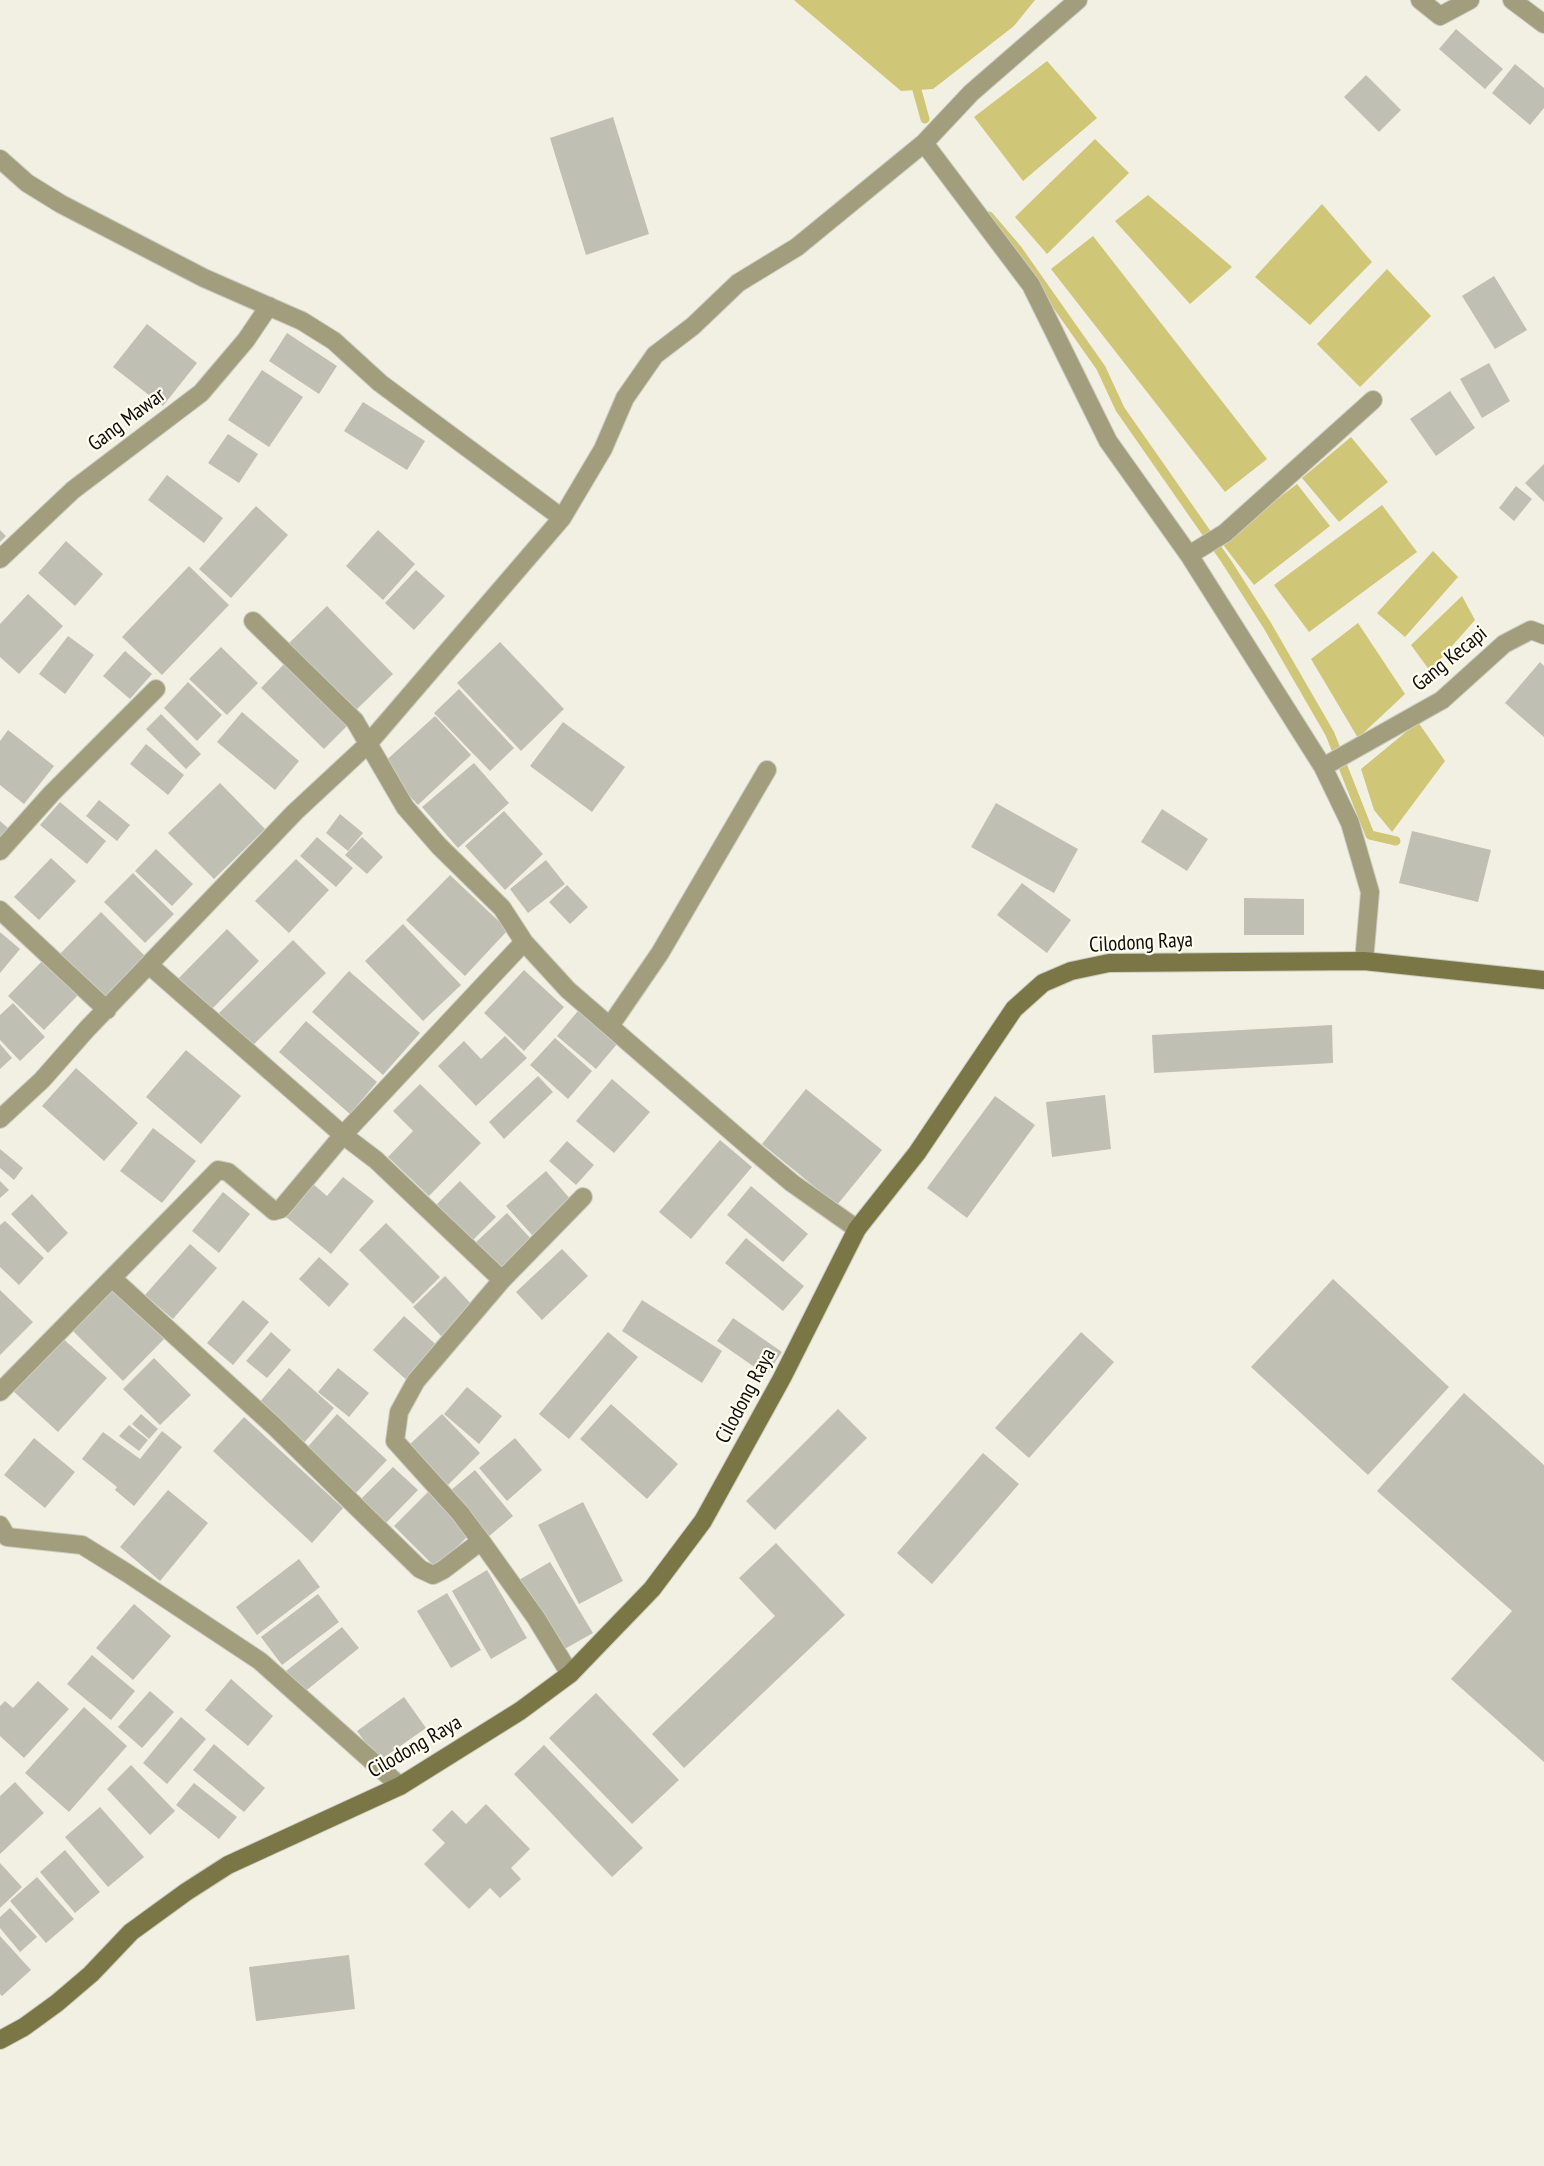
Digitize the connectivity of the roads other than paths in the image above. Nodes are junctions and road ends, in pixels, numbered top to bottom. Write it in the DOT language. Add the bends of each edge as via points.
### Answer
graph roads {
  1 [pos="1078,0"];
  2 [pos="1420,0"];
  3 [pos="1470,0"];
  4 [pos="1512,0"];
  5 [pos="1544,24"];
  6 [pos="924,143"];
  7 [pos="0,159"];
  8 [pos="269,306"];
  9 [pos="1373,400"];
  10 [pos="562,518"];
  11 [pos="1203,547"];
  12 [pos="0,559"];
  13 [pos="254,621"];
  14 [pos="1544,635"];
  15 [pos="156,689"];
  16 [pos="367,745"];
  17 [pos="1327,765"];
  18 [pos="767,770"];
  19 [pos="0,851"];
  20 [pos="0,910"];
  21 [pos="524,942"];
  22 [pos="1364,961"];
  23 [pos="149,965"];
  24 [pos="1544,980"];
  25 [pos="107,1010"];
  26 [pos="610,1026"];
  27 [pos="1,1117"];
  28 [pos="343,1135"];
  29 [pos="583,1197"];
  30 [pos="857,1229"];
  31 [pos="112,1278"];
  32 [pos="502,1280"];
  33 [pos="0,1392"];
  34 [pos="0,1525"];
  35 [pos="481,1541"];
  36 [pos="570,1674"];
  37 [pos="400,1786"];
  38 [pos="0,2040"];
  1 -- 6 [label="street" via="971,93"];
  2 -- 3 [label="street" via="1440,16"];
  4 -- 5 [label="street"];
  6 -- 10 [label="street" via="797,247 738,283 656,355 625,398 603,449"];
  6 -- 11 [label="street" via="1031,285 1108,441"];
  7 -- 8 [label="street" via="27,183 61,204 204,278"];
  8 -- 10 [label="street" via="334,341 380,383"];
  8 -- 12 [label="street, Gang Mawar" via="201,393 73,490"];
  9 -- 11 [label="street" via="1342,431"];
  10 -- 16 [label="street"];
  11 -- 17 [label="street"];
  13 -- 16 [label="street" via="355,721"];
  14 -- 17 [label="street, Gang Kecapi" via="1532,630 1504,644 1442,700"];
  15 -- 19 [label="street"];
  16 -- 21 [label="street" via="405,807 502,908"];
  16 -- 23 [label="street" via="295,812"];
  17 -- 22 [label="street" via="1350,823 1370,892"];
  18 -- 26 [label="street" via="660,953"];
  20 -- 25 [label="street"];
  21 -- 26 [label="street" via="568,990"];
  21 -- 28 [label="street"];
  22 -- 24 [label="street, Cilodong Raya"];
  22 -- 30 [label="street, Cilodong Raya" via="1109,963 1071,970 1043,983 1014,1009 917,1153"];
  23 -- 25 [label="street"];
  23 -- 28 [label="street"];
  25 -- 27 [label="street" via="42,1080"];
  26 -- 30 [label="street" via="792,1183"];
  28 -- 31 [label="street" via="277,1212 228,1172 218,1170"];
  28 -- 32 [label="street" via="376,1160"];
  29 -- 32 [label="street"];
  30 -- 36 [label="street, Cilodong Raya" via="782,1378 703,1521 652,1589"];
  31 -- 33 [label="street"];
  31 -- 35 [label="street" via="275,1427 420,1569 433,1575"];
  32 -- 35 [label="street" via="416,1381 399,1412 395,1441"];
  34 -- 37 [label="street" via="7,1537 82,1545 127,1573 260,1661"];
  35 -- 36 [label="street"];
  36 -- 37 [label="street, Cilodong Raya" via="520,1711"];
  37 -- 38 [label="street, Cilodong Raya" via="220,1870 159,1910 57,2003"];
}
